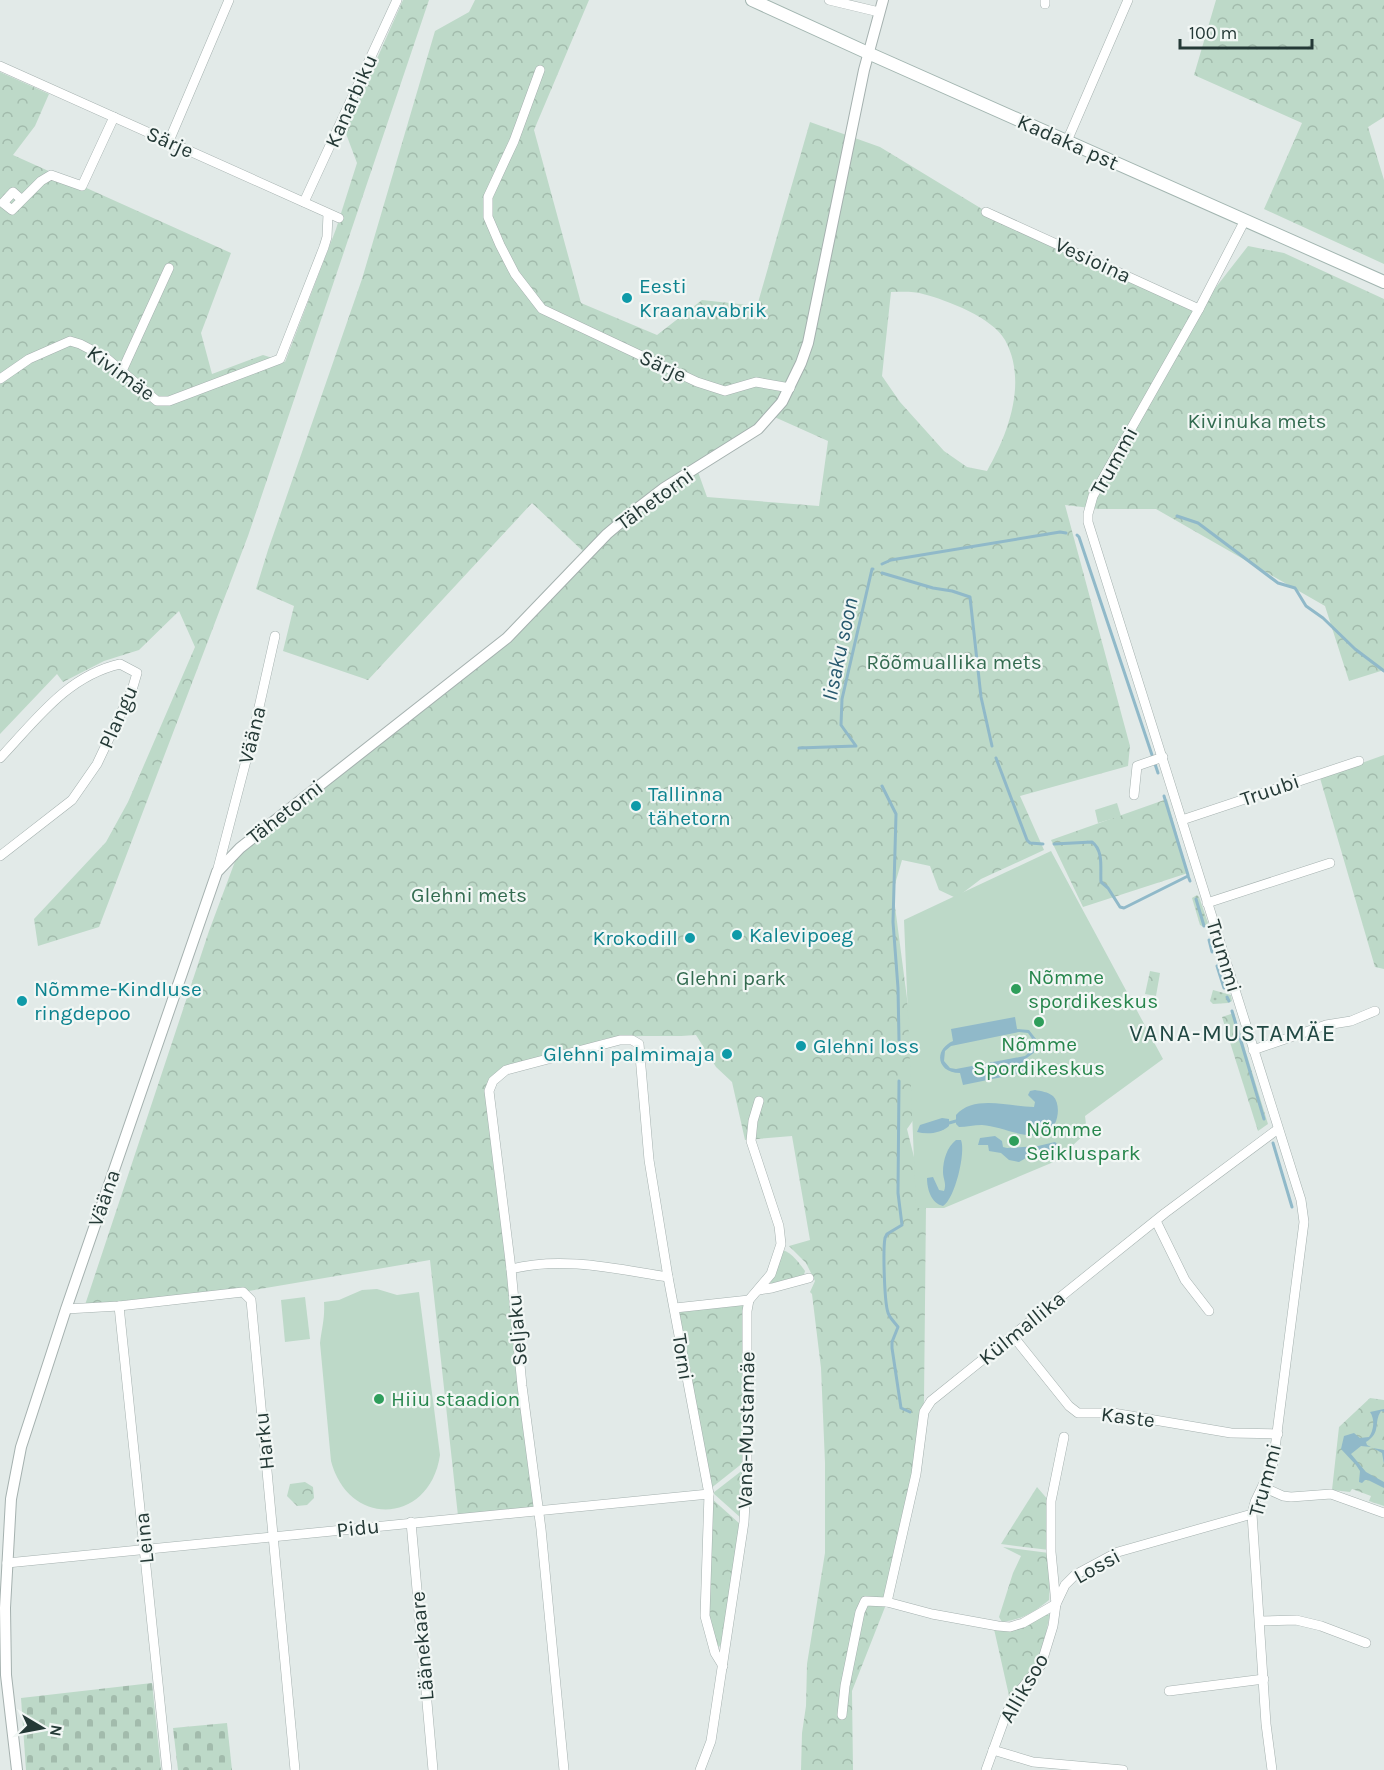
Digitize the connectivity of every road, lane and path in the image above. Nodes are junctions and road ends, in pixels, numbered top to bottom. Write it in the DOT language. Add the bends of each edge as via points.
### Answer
graph roads {
  1 [pos="228,0"];
  2 [pos="397,0"];
  3 [pos="752,0"];
  4 [pos="829,0"];
  5 [pos="883,0"];
  6 [pos="1128,0"];
  7 [pos="879,12"];
  8 [pos="868,53"];
  9 [pos="0,66"];
  10 [pos="540,70"];
  11 [pos="114,117"];
  12 [pos="169,141"];
  13 [pos="1067,141"];
  14 [pos="22,200"];
  15 [pos="304,202"];
  16 [pos="987,212"];
  17 [pos="328,214"];
  18 [pos="339,218"];
  19 [pos="1245,220"];
  20 [pos="169,268"];
  21 [pos="1384,282"];
  22 [pos="1199,309"];
  23 [pos="122,371"];
  24 [pos="0,379"];
  25 [pos="790,388"];
  26 [pos="275,636"];
  27 [pos="1163,757"];
  28 [pos="0,758"];
  29 [pos="1359,761"];
  30 [pos="1134,795"];
  31 [pos="1182,820"];
  32 [pos="0,856"];
  33 [pos="1330,863"];
  34 [pos="217,872"];
  35 [pos="1207,903"];
  36 [pos="1375,1011"];
  37 [pos="639,1044"];
  38 [pos="1253,1050"];
  39 [pos="759,1101"];
  40 [pos="1278,1130"];
  41 [pos="1156,1221"];
  42 [pos="511,1269"];
  43 [pos="668,1277"];
  44 [pos="810,1278"];
  45 [pos="759,1290"];
  46 [pos="749,1300"];
  47 [pos="119,1306"];
  48 [pos="675,1308"];
  49 [pos="66,1309"];
  50 [pos="1209,1311"];
  51 [pos="1013,1336"];
  52 [pos="1278,1434"];
  53 [pos="1064,1437"];
  54 [pos="1263,1487"];
  55 [pos="709,1494"];
  56 [pos="537,1511"];
  57 [pos="1384,1513"];
  58 [pos="1252,1514"];
  59 [pos="411,1522"];
  60 [pos="274,1536"];
  61 [pos="145,1548"];
  62 [pos="7,1563"];
  63 [pos="886,1602"];
  64 [pos="1056,1604"];
  65 [pos="1260,1621"];
  66 [pos="1366,1643"];
  67 [pos="723,1666"];
  68 [pos="1264,1679"];
  69 [pos="1169,1691"];
  70 [pos="842,1715"];
  71 [pos="993,1750"];
  72 [pos="17,1770"];
  73 [pos="167,1770"];
  74 [pos="295,1770"];
  75 [pos="433,1770"];
  76 [pos="564,1770"];
  77 [pos="700,1770"];
  78 [pos="986,1770"];
  79 [pos="1123,1770"];
  80 [pos="1272,1770"];
  1 -- 12 [label="street"];
  2 -- 15 [label="street, Kanarbiku"];
  3 -- 8 [label="main road, Kadaka pst"];
  4 -- 7 [label="street"];
  5 -- 7 [label="street, Tähetorni"];
  6 -- 13 [label="street"];
  7 -- 8 [label="street, Tähetorni"];
  8 -- 13 [label="main road, Kadaka pst"];
  8 -- 25 [label="street, Tähetorni" via="815,314 805,353"];
  9 -- 11 [label="street, Särje"];
  10 -- 25 [label="street, Särje" via="488,197 488,217 516,274 542,309 725,391 756,382"];
  11 -- 12 [label="street, Särje"];
  11 -- 14 [label="street" via="82,186 51,175"];
  12 -- 15 [label="street, Särje"];
  13 -- 19 [label="main road, Kadaka pst"];
  15 -- 17 [label="street, Särje"];
  16 -- 22 [label="street, Vesioina"];
  17 -- 18 [label="street, Särje"];
  17 -- 23 [label="street, Kivimäe" via="324,248 280,359 169,401 149,396"];
  19 -- 21 [label="main road, Kadaka pst"];
  19 -- 22 [label="street, Trummi"];
  20 -- 23 [label="street"];
  22 -- 27 [label="street, Trummi" via="1093,496 1088,514"];
  23 -- 24 [label="street, Kivimäe" via="105,357 70,341 29,359"];
  25 -- 34 [label="street, Tähetorni" via="758,429 638,508 507,638 240,848"];
  26 -- 34 [label="street, Vääna"];
  27 -- 30 [label="street" via="1137,766"];
  27 -- 31 [label="street, Trummi"];
  28 -- 32 [label="street, Plangu" via="78,681 120,664 137,673 97,764 72,800"];
  29 -- 31 [label="street, Truubi"];
  31 -- 35 [label="street, Trummi"];
  33 -- 35 [label="street"];
  34 -- 49 [label="street, Vääna"];
  35 -- 38 [label="street, Trummi"];
  36 -- 38 [label="street"];
  37 -- 42 [label="street, Seljaku" via="632,1040 599,1045 506,1070 493,1080 489,1091"];
  37 -- 43 [label="street, Torni" via="649,1160"];
  38 -- 40 [label="street, Trummi"];
  39 -- 45 [label="street" via="751,1141 779,1226 781,1244 771,1274"];
  40 -- 41 [label="street, Külmallika"];
  40 -- 52 [label="street, Trummi" via="1301,1200 1304,1222"];
  41 -- 50 [label="street" via="1185,1280"];
  41 -- 51 [label="street, Külmallika"];
  42 -- 43 [label="street" via="531,1264 577,1263"];
  42 -- 56 [label="street, Seljaku"];
  43 -- 48 [label="street, Torni"];
  44 -- 45 [label="street"];
  45 -- 46 [label="street"];
  46 -- 48 [label="street"];
  46 -- 67 [label="street, Vana-Mustamäe" via="744,1522"];
  47 -- 49 [label="street, Harku"];
  47 -- 60 [label="street, Harku" via="243,1292 251,1300"];
  47 -- 61 [label="street, Leina"];
  48 -- 55 [label="street, Torni"];
  49 -- 62 [label="street, Vääna" via="21,1447 11,1499"];
  51 -- 52 [label="street, Kaste" via="1077,1413 1113,1413 1231,1433"];
  51 -- 63 [label="street, Külmallika" via="931,1401 924,1412 916,1473"];
  52 -- 54 [label="street, Trummi" via="1273,1464"];
  53 -- 64 [label="street" via="1051,1501"];
  54 -- 57 [label="street" via="1292,1497 1331,1494"];
  54 -- 58 [label="street, Trummi"];
  55 -- 56 [label="street, Pidu"];
  55 -- 67 [label="street, Torni" via="705,1616 715,1653"];
  56 -- 59 [label="street, Pidu"];
  56 -- 76 [label="street, Seljaku"];
  58 -- 64 [label="street, Lossi" via="1118,1552 1075,1575"];
  58 -- 65 [label="street, Trummi"];
  59 -- 60 [label="street, Pidu"];
  59 -- 75 [label="street, Läänekaare"];
  60 -- 61 [label="street, Pidu"];
  60 -- 74 [label="street, Harku"];
  61 -- 62 [label="street, Pidu"];
  61 -- 73 [label="street, Leina"];
  62 -- 72 [label="street, Vääna" via="6,1675"];
  63 -- 64 [label="street, Lossi" via="1010,1627"];
  63 -- 70 [label="street" via="865,1601 860,1612"];
  64 -- 71 [label="street, Alliksoo" via="1041,1665 1018,1693"];
  65 -- 66 [label="street" via="1296,1620"];
  65 -- 68 [label="street, Trummi"];
  67 -- 77 [label="street, Vana-Mustamäe" via="711,1741"];
  68 -- 69 [label="street"];
  68 -- 80 [label="street, Trummi"];
  71 -- 78 [label="street, Alliksoo"];
  71 -- 79 [label="street" via="1033,1762"];
}
